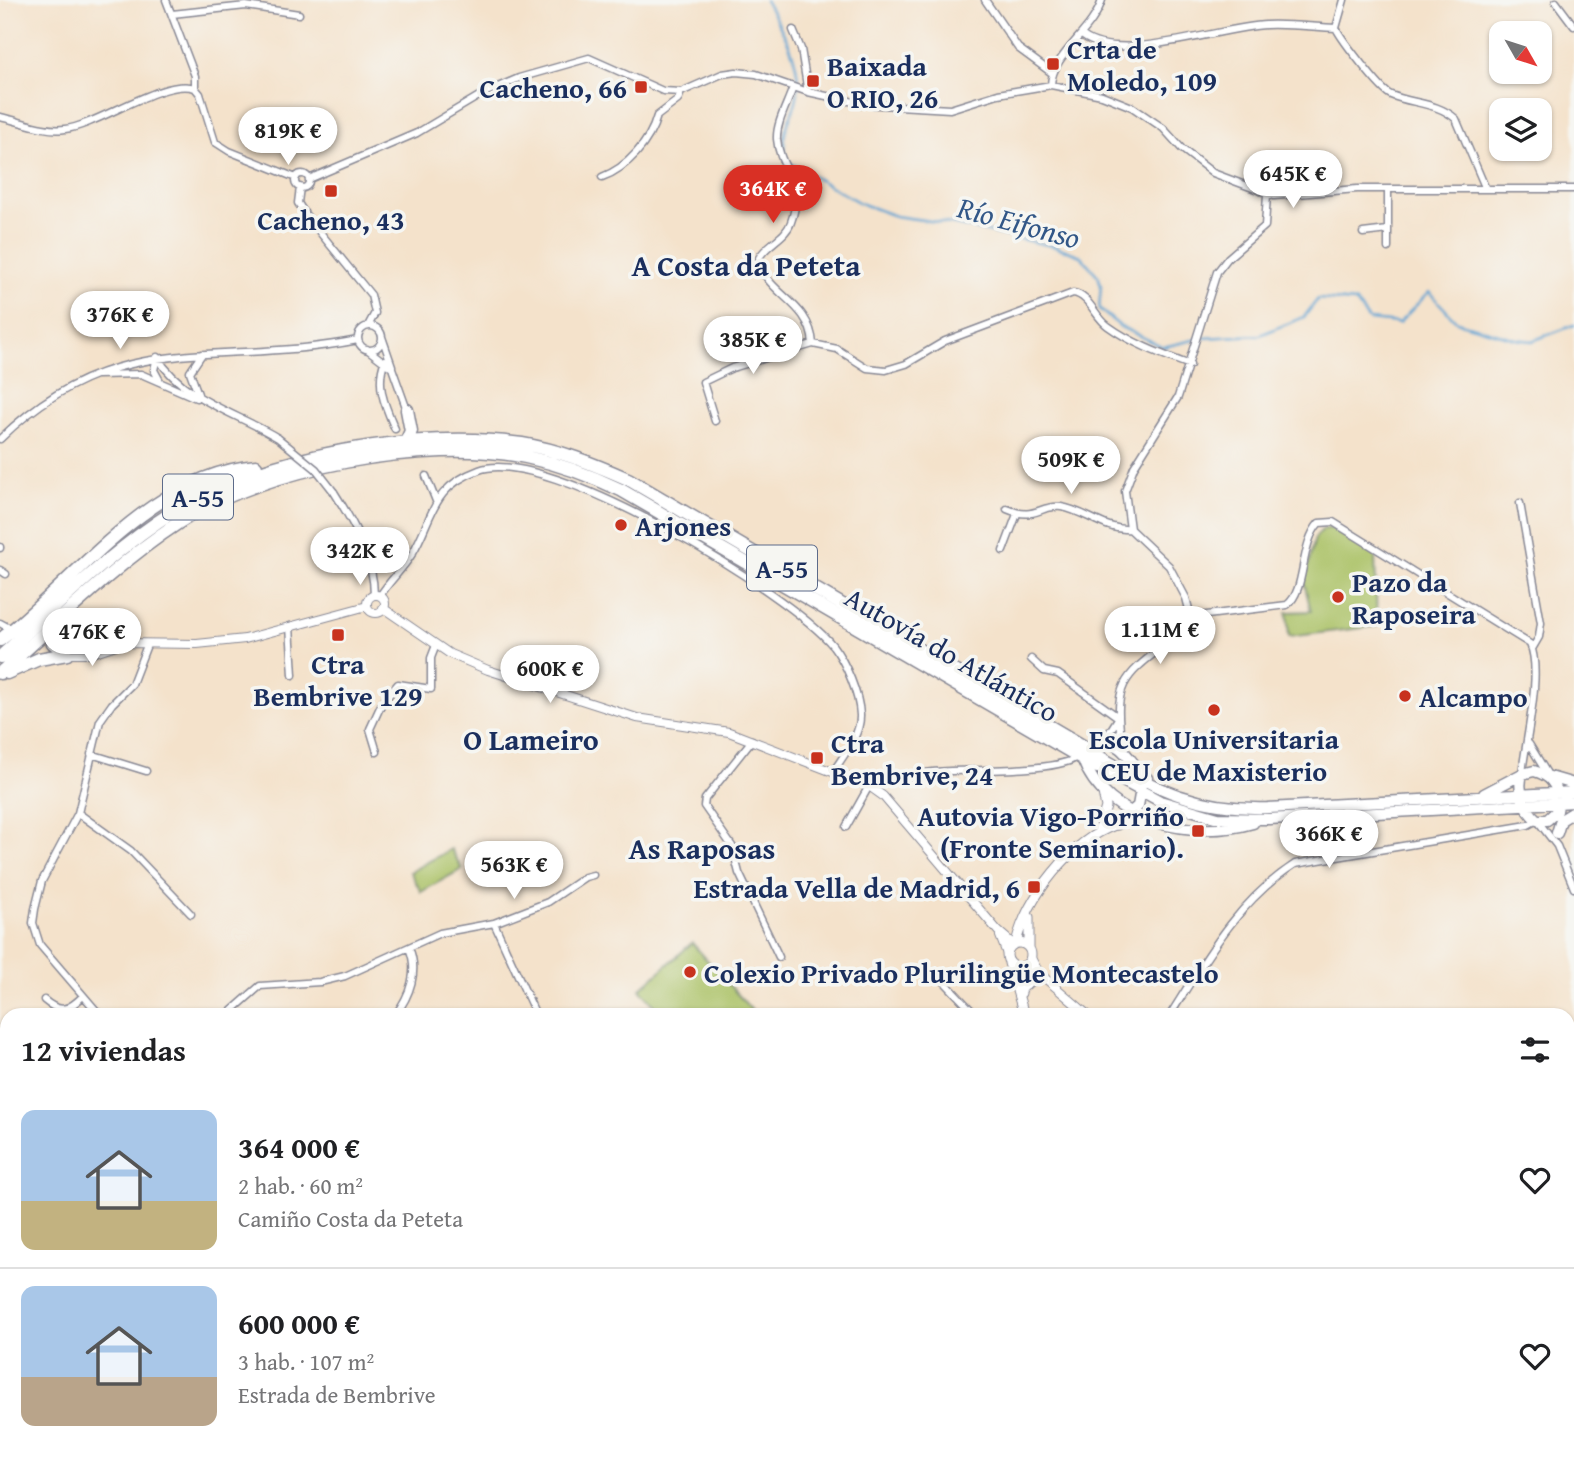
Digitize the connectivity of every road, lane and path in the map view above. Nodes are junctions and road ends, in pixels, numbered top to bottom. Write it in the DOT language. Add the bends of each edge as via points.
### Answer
graph roads {
  1 [pos="166,0"];
  2 [pos="985,0"];
  3 [pos="1102,0"];
  4 [pos="1344,0"];
  5 [pos="1556,2"];
  6 [pos="172,14"];
  7 [pos="299,14"];
  8 [pos="1574,26"];
  9 [pos="1336,29"];
  10 [pos="793,30"];
  11 [pos="1083,36"];
  12 [pos="1052,73"];
  13 [pos="1051,85"];
  14 [pos="195,88"];
  15 [pos="794,88"];
  16 [pos="681,92"];
  17 [pos="808,92"];
  18 [pos="0,117"];
  19 [pos="602,177"];
  20 [pos="296,178"];
  21 [pos="309,179"];
  22 [pos="300,187"];
  23 [pos="1485,187"];
  24 [pos="1574,188"];
  25 [pos="1388,190"];
  26 [pos="1267,195"];
  27 [pos="1388,230"];
  28 [pos="1363,233"];
  29 [pos="1388,248"];
  30 [pos="368,326"];
  31 [pos="381,337"];
  32 [pos="358,340"];
  33 [pos="813,344"];
  34 [pos="368,349"];
  35 [pos="202,354"];
  36 [pos="158,357"];
  37 [pos="385,360"];
  38 [pos="1190,365"];
  39 [pos="392,368"];
  40 [pos="91,375"];
  41 [pos="161,383"];
  42 [pos="201,399"];
  43 [pos="407,410"];
  44 [pos="715,421"];
  45 [pos="395,429"];
  46 [pos="0,439"];
  47 [pos="405,444"];
  48 [pos="270,467"];
  49 [pos="426,476"];
  50 [pos="436,501"];
  51 [pos="1520,503"];
  52 [pos="1007,509"];
  53 [pos="1017,514"];
  54 [pos="1130,529"];
  55 [pos="1003,551"];
  56 [pos="377,596"];
  57 [pos="367,606"];
  58 [pos="383,608"];
  59 [pos="63,617"];
  60 [pos="1191,617"];
  61 [pos="0,623"];
  62 [pos="290,626"];
  63 [pos="12,631"];
  64 [pos="0,640"];
  65 [pos="147,645"];
  66 [pos="436,645"];
  67 [pos="1532,649"];
  68 [pos="67,654"];
  69 [pos="0,657"];
  70 [pos="1031,659"];
  71 [pos="0,674"];
  72 [pos="293,675"];
  73 [pos="1117,719"];
  74 [pos="752,740"];
  75 [pos="1103,742"];
  76 [pos="1528,744"];
  77 [pos="1122,746"];
  78 [pos="377,751"];
  79 [pos="91,754"];
  80 [pos="1080,757"];
  81 [pos="1097,761"];
  82 [pos="1130,762"];
  83 [pos="146,771"];
  84 [pos="833,772"];
  85 [pos="1522,774"];
  86 [pos="1548,776"];
  87 [pos="1138,779"];
  88 [pos="1574,784"];
  89 [pos="869,786"];
  90 [pos="1102,788"];
  91 [pos="1160,790"];
  92 [pos="1142,792"];
  93 [pos="1574,792"];
  94 [pos="1480,796"];
  95 [pos="1523,799"];
  96 [pos="1502,806"];
  97 [pos="1573,809"];
  98 [pos="1549,812"];
  99 [pos="78,813"];
  100 [pos="1132,813"];
  101 [pos="1269,819"];
  102 [pos="1153,822"];
  103 [pos="1117,824"];
  104 [pos="846,827"];
  105 [pos="1557,832"];
  106 [pos="1098,833"];
  107 [pos="1557,846"];
  108 [pos="593,875"];
  109 [pos="1574,888"];
  110 [pos="1030,913"];
  111 [pos="191,914"];
  112 [pos="494,923"];
  113 [pos="1019,932"];
  114 [pos="1001,935"];
  115 [pos="1014,943"];
  116 [pos="1029,947"];
  117 [pos="409,948"];
  118 [pos="779,957"];
  119 [pos="1008,958"];
  120 [pos="1026,964"];
  121 [pos="935,972"];
  122 [pos="1042,976"];
  123 [pos="1021,994"];
  124 [pos="83,996"];
  125 [pos="44,1000"];
  126 [pos="55,1008"];
  127 [pos="68,1008"];
  128 [pos="94,1008"];
  129 [pos="235,1008"];
  130 [pos="400,1008"];
  131 [pos="533,1008"];
  132 [pos="969,1008"];
  133 [pos="1023,1008"];
  134 [pos="1080,1008"];
  135 [pos="1175,1008"];
  1 -- 6 [label="street"];
  2 -- 12 [label="street" via="1018,48"];
  3 -- 11 [label="street"];
  4 -- 9 [label="street"];
  5 -- 8 [label="street"];
  6 -- 7 [label="street" via="246,6"];
  6 -- 14 [label="street" via="195,76"];
  9 -- 11 [label="street" via="1265,25 1164,44 1099,45"];
  9 -- 23 [label="street" via="1378,87 1456,119"];
  10 -- 17 [label="street"];
  11 -- 12 [label="street"];
  12 -- 13 [label="street"];
  13 -- 17 [label="street" via="950,109 863,104"];
  13 -- 26 [label="street" via="1132,107 1213,173"];
  14 -- 18 [label="street" via="178,88 123,105 68,129"];
  14 -- 20 [label="street" via="215,142"];
  15 -- 16 [label="street" via="736,72"];
  15 -- 17 [label="street"];
  15 -- 33 [label="street" via="777,131 777,142 796,187 794,211 786,232 759,258 778,292 806,316"];
  16 -- 19 [label="street" via="678,100 657,116 629,161 619,171"];
  16 -- 21 [label="street" via="663,91 596,60 581,59 484,93 416,133"];
  20 -- 21 [label="street" via="303,174"];
  20 -- 22 [label="street"];
  21 -- 22 [label="street" via="307,186"];
  22 -- 30 [label="street" via="298,203 304,214 372,295 375,313"];
  23 -- 24 [label="street"];
  23 -- 25 [label="street"];
  25 -- 26 [label="street"];
  25 -- 27 [label="street"];
  26 -- 38 [label="street" via="1265,226 1221,266 1214,280"];
  27 -- 28 [label="street"];
  27 -- 29 [label="street"];
  30 -- 31 [label="street" via="375,327"];
  30 -- 32 [label="street" via="360,331"];
  31 -- 34 [label="street" via="377,347"];
  31 -- 39 [label="street"];
  32 -- 34 [label="street"];
  32 -- 35 [label="street" via="285,351"];
  33 -- 38 [label="street" via="837,349 867,368 886,370 958,336 1077,293 1107,326"];
  33 -- 44 [label="street" via="705,379 702,387"];
  34 -- 37 [label="street"];
  35 -- 36 [label="street"];
  35 -- 42 [label="street" via="190,372"];
  36 -- 40 [label="street"];
  36 -- 41 [label="street" via="154,370"];
  36 -- 42 [label="street" via="170,375"];
  37 -- 39 [label="street"];
  37 -- 45 [label="street" via="380,386"];
  38 -- 54 [label="street" via="1178,397 1129,479 1125,503"];
  39 -- 43 [label="street"];
  40 -- 41 [label="street" via="141,374"];
  40 -- 46 [label="street" via="24,416"];
  41 -- 42 [label="street"];
  42 -- 56 [label="street, bridge" via="278,438 316,469 334,492 366,553"];
  43 -- 47 [label="highway" via="411,431"];
  47 -- 48 [label="highway, Autovía do Atlántico / A-55" via="311,456"];
  47 -- 81 [label="highway, Autovía do Atlántico / A-55" via="486,440 525,444 628,479"];
  48 -- 63 [label="highway" via="222,473 153,507"];
  48 -- 69 [label="highway, Autovía do Atlántico / A-55" via="229,482 166,516"];
  49 -- 50 [label="street"];
  50 -- 56 [label="street" via="413,554"];
  50 -- 84 [label="street" via="457,481 482,468 554,477 604,496 743,576 825,638 842,659 858,701 860,723"];
  51 -- 67 [label="street" via="1541,623"];
  52 -- 53 [label="street"];
  53 -- 54 [label="street" via="1062,507"];
  53 -- 55 [label="street"];
  54 -- 60 [label="street" via="1169,566"];
  56 -- 57 [label="street" via="368,599"];
  56 -- 58 [label="street"];
  57 -- 58 [label="street" via="373,612"];
  57 -- 62 [label="street"];
  58 -- 66 [label="street"];
  59 -- 68 [label="highway" via="53,643"];
  59 -- 71 [label="highway, Autovía do Atlántico / A-55"];
  59 -- 80 [label="highway, Autovía do Atlántico / A-55" via="141,549 180,522 227,496 274,478 344,462 408,455 486,452 524,456 586,474 659,510"];
  60 -- 67 [label="street" via="1291,603 1311,532 1319,523 1329,521 1525,639"];
  60 -- 73 [label="street" via="1185,629 1124,682"];
  61 -- 63 [label="street"];
  62 -- 65 [label="street" via="221,642"];
  62 -- 72 [label="street"];
  63 -- 64 [label="highway"];
  65 -- 68 [label="street" via="122,643 89,654"];
  65 -- 79 [label="street" via="132,684 100,721"];
  66 -- 74 [label="street" via="488,670 637,718"];
  66 -- 78 [label="street" via="431,689 398,684 382,703 370,729"];
  67 -- 76 [label="street"];
  68 -- 71 [label="highway"];
  70 -- 73 [label="street"];
  73 -- 75 [label="street"];
  73 -- 77 [label="street"];
  74 -- 84 [label="street"];
  74 -- 118 [label="street" via="704,806 732,846"];
  75 -- 77 [label="highway"];
  75 -- 81 [label="highway"];
  76 -- 85 [label="street"];
  76 -- 86 [label="street"];
  77 -- 82 [label="highway"];
  79 -- 83 [label="street"];
  79 -- 99 [label="street"];
  80 -- 81 [label="highway, Autovía do Atlántico / A-55"];
  80 -- 89 [label="street" via="1040,767 930,772"];
  80 -- 90 [label="highway"];
  81 -- 87 [label="highway, A-55"];
  81 -- 90 [label="highway"];
  81 -- 92 [label="highway, A-55"];
  82 -- 87 [label="highway"];
  82 -- 91 [label="highway"];
  84 -- 89 [label="street"];
  85 -- 86 [label="highway" via="1534,771"];
  85 -- 94 [label="highway"];
  85 -- 95 [label="highway"];
  86 -- 88 [label="highway"];
  86 -- 98 [label="highway"];
  87 -- 91 [label="highway, A-55"];
  87 -- 92 [label="highway"];
  89 -- 104 [label="street"];
  89 -- 114 [label="street" via="883,796"];
  90 -- 100 [label="highway"];
  90 -- 106 [label="main road" via="1106,807"];
  91 -- 94 [label="highway, A-55" via="1203,804 1247,809"];
  92 -- 100 [label="highway"];
  92 -- 101 [label="highway, A-55" via="1199,815"];
  93 -- 98 [label="highway, A-55"];
  94 -- 95 [label="highway, A-55"];
  95 -- 96 [label="highway, A-55"];
  95 -- 98 [label="highway, A-55"];
  95 -- 98 [label="highway"];
  96 -- 98 [label="highway"];
  96 -- 101 [label="highway, A-55"];
  97 -- 98 [label="highway, A-55"];
  97 -- 105 [label="highway"];
  98 -- 105 [label="street"];
  98 -- 107 [label="street"];
  98 -- 135 [label="street" via="1528,825 1295,864 1241,909"];
  99 -- 111 [label="street" via="131,850"];
  99 -- 124 [label="street" via="42,881 33,922 40,945"];
  100 -- 102 [label="highway"];
  100 -- 103 [label="highway"];
  101 -- 102 [label="highway" via="1231,829 1204,830"];
  102 -- 103 [label="main road"];
  103 -- 106 [label="main road"];
  105 -- 107 [label="street"];
  106 -- 110 [label="main road" via="1050,876"];
  107 -- 109 [label="street"];
  108 -- 112 [label="street" via="548,902"];
  110 -- 113 [label="main road"];
  110 -- 116 [label="main road"];
  112 -- 117 [label="street" via="440,933"];
  112 -- 131 [label="street"];
  113 -- 114 [label="street"];
  113 -- 115 [label="main road"];
  114 -- 115 [label="street"];
  114 -- 119 [label="street"];
  115 -- 116 [label="main road"];
  115 -- 119 [label="main road"];
  116 -- 120 [label="main road"];
  117 -- 129 [label="street" via="345,976 260,986"];
  117 -- 130 [label="street" via="412,982"];
  119 -- 120 [label="main road"];
  119 -- 123 [label="main road"];
  120 -- 122 [label="street"];
  120 -- 123 [label="main road"];
  121 -- 132 [label="street"];
  122 -- 123 [label="street"];
  122 -- 134 [label="street"];
  123 -- 133 [label="main road"];
  124 -- 127 [label="street"];
  124 -- 128 [label="street"];
  125 -- 126 [label="street"];
}
